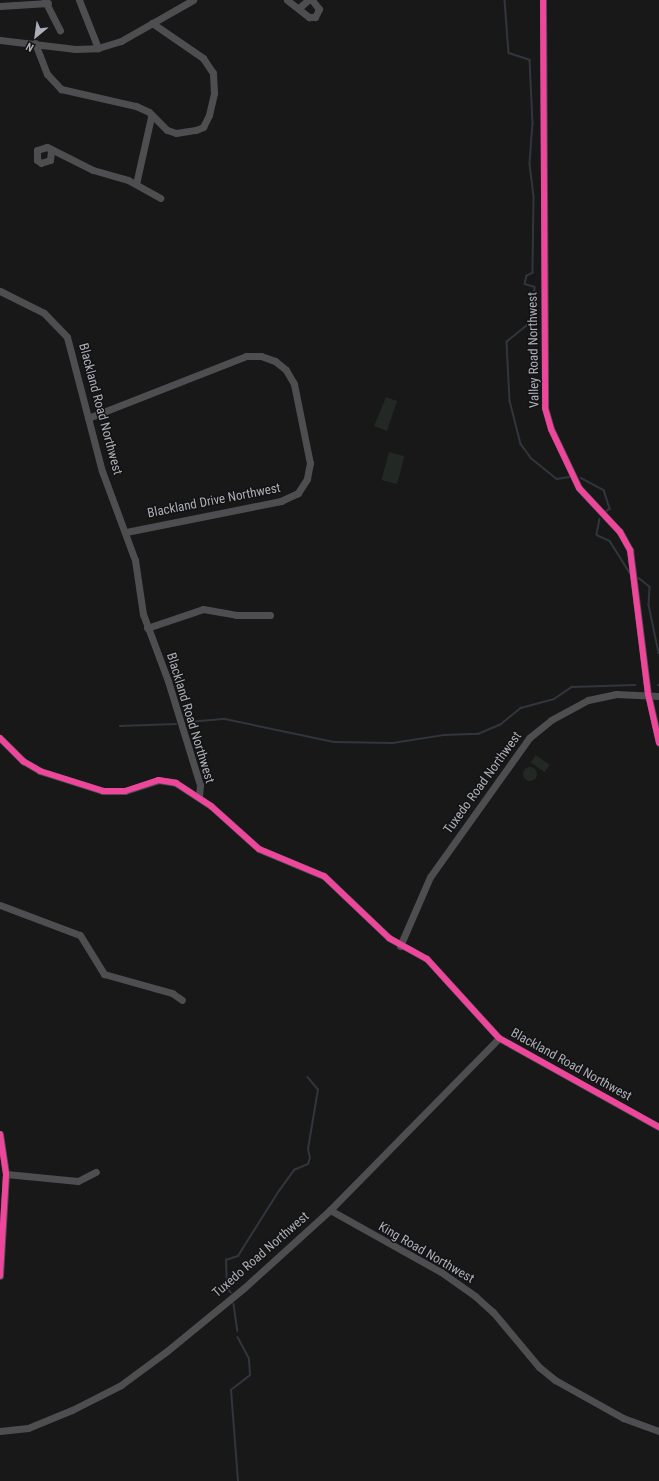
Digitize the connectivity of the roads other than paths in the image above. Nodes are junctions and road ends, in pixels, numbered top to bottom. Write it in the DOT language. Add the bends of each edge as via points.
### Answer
graph roads {
  1 [pos="80,0"];
  2 [pos="193,0"];
  3 [pos="287,0"];
  4 [pos="308,0"];
  5 [pos="312,0"];
  6 [pos="543,0"];
  7 [pos="45,2"];
  8 [pos="0,6"];
  9 [pos="300,7"];
  10 [pos="152,24"];
  11 [pos="60,30"];
  12 [pos="0,40"];
  13 [pos="35,43"];
  14 [pos="98,48"];
  15 [pos="151,117"];
  16 [pos="51,151"];
  17 [pos="136,184"];
  18 [pos="160,198"];
  19 [pos="0,291"];
  20 [pos="88,418"];
  21 [pos="126,532"];
  22 [pos="270,615"];
  23 [pos="147,628"];
  24 [pos="648,694"];
  25 [pos="658,696"];
  26 [pos="0,738"];
  27 [pos="659,743"];
  28 [pos="199,797"];
  29 [pos="0,905"];
  30 [pos="400,946"];
  31 [pos="182,1000"];
  32 [pos="499,1038"];
  33 [pos="659,1127"];
  34 [pos="0,1134"];
  35 [pos="96,1172"];
  36 [pos="6,1174"];
  37 [pos="330,1210"];
  38 [pos="0,1276"];
  39 [pos="0,1431"];
  40 [pos="659,1431"];
  1 -- 14 [label="street"];
  2 -- 10 [label="street"];
  3 -- 9 [label="street"];
  4 -- 9 [label="street"];
  5 -- 9 [label="street" via="318,6 315,16 305,16"];
  6 -- 24 [label="street, Valley Road Northwest" via="545,408 551,429 579,488 620,532 630,550"];
  7 -- 8 [label="street"];
  7 -- 11 [label="street"];
  10 -- 14 [label="street" via="121,41"];
  10 -- 15 [label="street" via="203,58 213,73 214,86 209,115 203,127 176,133"];
  12 -- 13 [label="street"];
  13 -- 14 [label="street" via="75,49"];
  13 -- 15 [label="street" via="47,74 61,89 136,106 148,112"];
  15 -- 17 [label="street"];
  16 -- 17 [label="street" via="66,154 93,170"];
  17 -- 18 [label="street"];
  19 -- 20 [label="street, Blackland Road Northwest" via="44,313 67,337"];
  20 -- 21 [label="street, Blackland Road Northwest" via="102,471"];
  20 -- 21 [label="street, Blackland Drive Northwest" via="246,356 261,356 275,361 286,370 294,384 310,463 307,479 298,493 281,501"];
  21 -- 23 [label="street, Blackland Road Northwest" via="135,560"];
  22 -- 23 [label="street" via="236,615 202,609"];
  23 -- 28 [label="street, Blackland Road Northwest" via="168,681 200,785"];
  24 -- 25 [label="street, Tuxedo Road Northwest"];
  24 -- 27 [label="street, Valley Road Northwest"];
  24 -- 30 [label="street, Tuxedo Road Northwest" via="616,694 588,700 551,720 529,738 430,877"];
  26 -- 28 [label="street" via="31,767 85,786 117,792 152,780 166,780"];
  28 -- 30 [label="street, Blackland Road Northwest" via="259,849 324,876"];
  29 -- 31 [label="street" via="80,935 104,974 172,993"];
  30 -- 32 [label="street, Blackland Road Northwest" via="427,959"];
  32 -- 33 [label="street, Blackland Road Northwest"];
  32 -- 37 [label="street, Tuxedo Road Northwest"];
  34 -- 36 [label="street"];
  35 -- 36 [label="street" via="78,1181"];
  36 -- 38 [label="street"];
  37 -- 39 [label="street, Tuxedo Road Northwest" via="244,1288 124,1383 37,1425"];
  37 -- 40 [label="street, King Road Northwest" via="441,1272 475,1296 493,1312 539,1367 555,1380 623,1418"];
}
